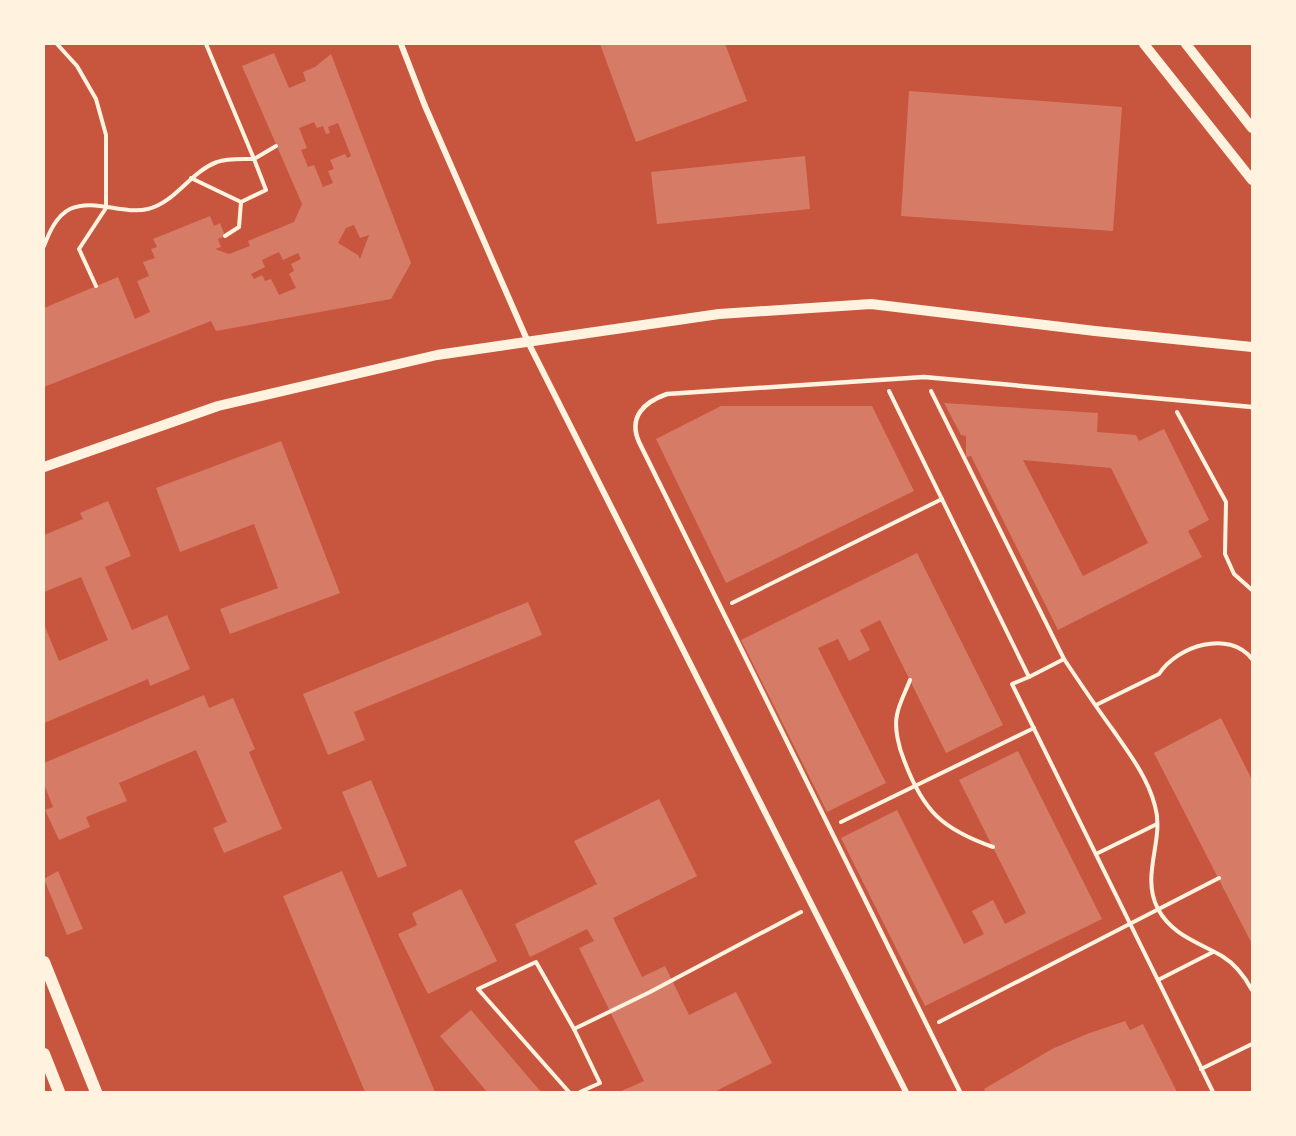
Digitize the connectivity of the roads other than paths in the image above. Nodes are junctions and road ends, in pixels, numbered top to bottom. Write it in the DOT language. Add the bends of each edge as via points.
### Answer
graph roads {
  1 [pos="401,44"];
  2 [pos="1144,44"];
  3 [pos="1186,44"];
  4 [pos="1252,128"];
  5 [pos="1252,180"];
  6 [pos="528,342"];
  7 [pos="1252,347"];
  8 [pos="1252,406"];
  9 [pos="44,467"];
  10 [pos="44,962"];
  11 [pos="44,1054"];
  12 [pos="59,1092"];
  13 [pos="96,1092"];
  14 [pos="906,1092"];
  15 [pos="960,1092"];
  1 -- 6 [label="street"];
  2 -- 5 [label="street"];
  3 -- 4 [label="street"];
  6 -- 7 [label="street" via="719,314 871,304"];
  6 -- 9 [label="street" via="438,355 218,406"];
  6 -- 14 [label="street"];
  8 -- 15 [label="lane" via="924,377 667,394 650,400 636,418 634,431"];
  10 -- 13 [label="main road"];
  11 -- 12 [label="main road"];
}
